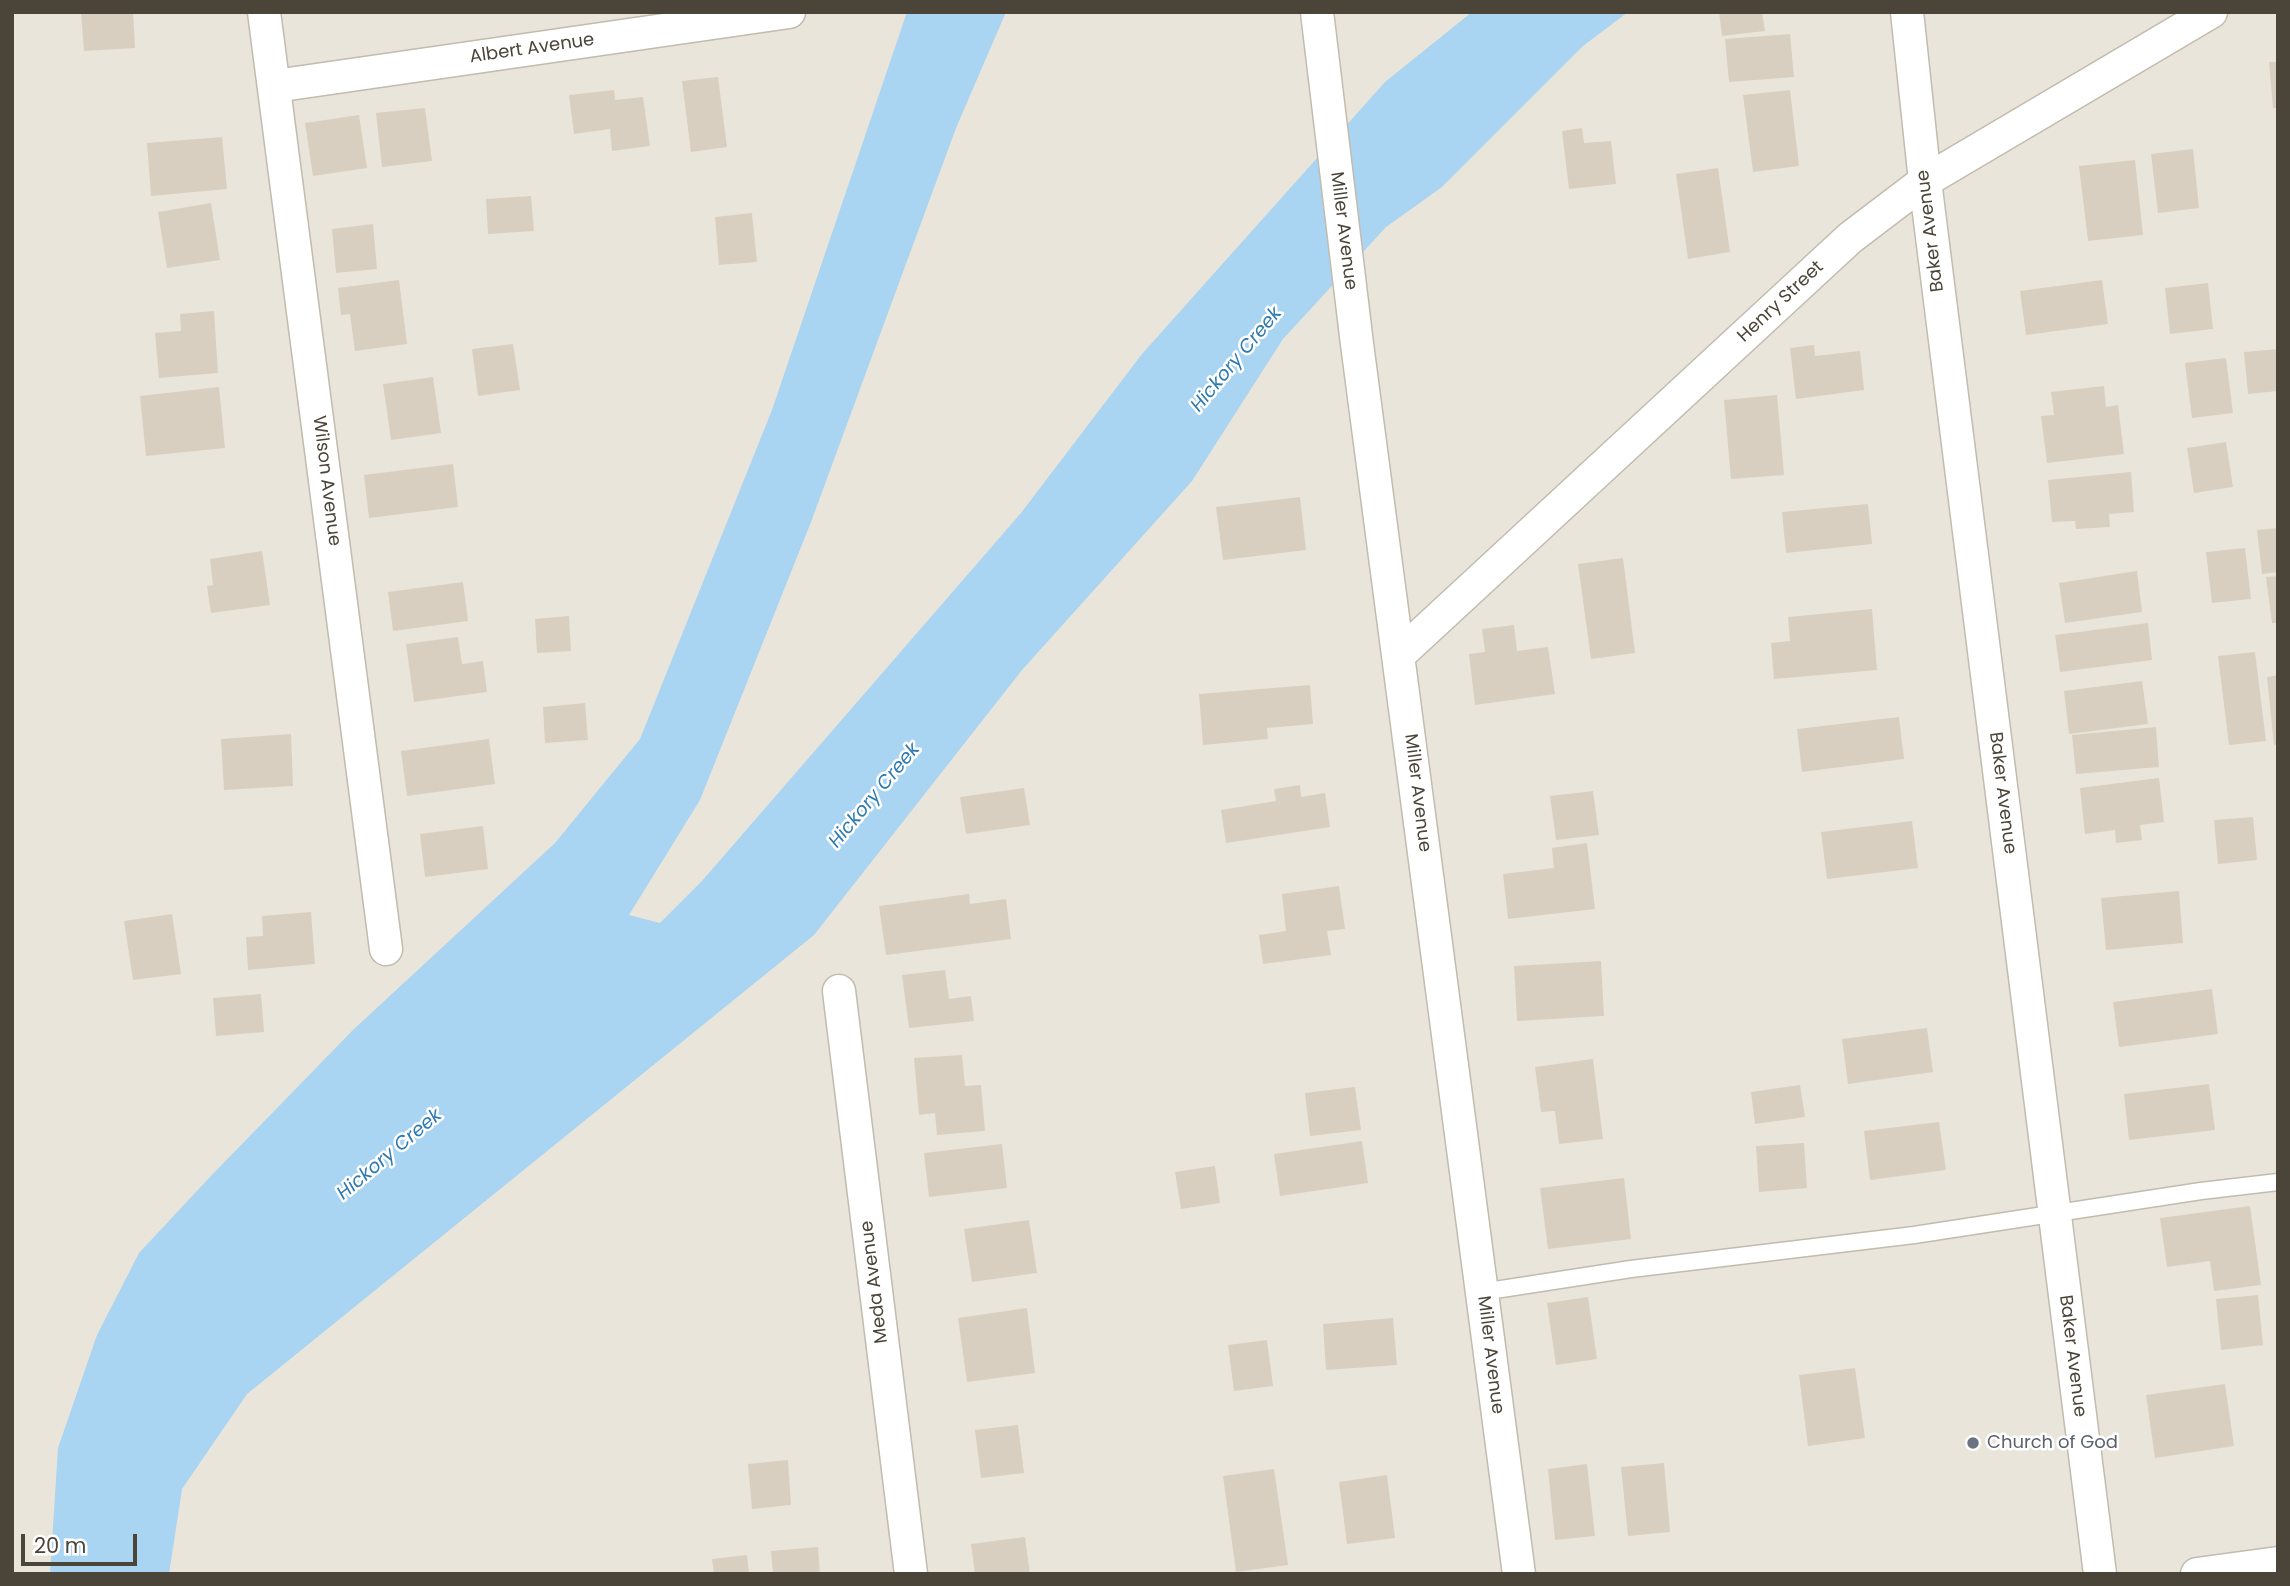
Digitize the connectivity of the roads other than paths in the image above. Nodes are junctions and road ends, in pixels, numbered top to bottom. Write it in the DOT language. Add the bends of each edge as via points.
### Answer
graph roads {
  1 [pos="264,12"];
  2 [pos="789,12"];
  3 [pos="1317,12"];
  4 [pos="1907,12"];
  5 [pos="2211,12"];
  6 [pos="275,86"];
  7 [pos="1925,181"];
  8 [pos="1399,655"];
  9 [pos="386,949"];
  10 [pos="839,991"];
  11 [pos="2278,1182"];
  12 [pos="2054,1214"];
  13 [pos="1482,1292"];
  14 [pos="2278,1563"];
  15 [pos="911,1574"];
  16 [pos="1519,1574"];
  17 [pos="2100,1574"];
  18 [pos="2197,1574"];
  1 -- 6 [label="street, Wilson Avenue"];
  2 -- 6 [label="street, Albert Avenue"];
  3 -- 8 [label="street, Miller Avenue"];
  4 -- 7 [label="street, Baker Avenue"];
  5 -- 7 [label="street, Henry Street"];
  6 -- 9 [label="street, Wilson Avenue"];
  7 -- 8 [label="street, Henry Street" via="1850,238"];
  7 -- 12 [label="street, Baker Avenue"];
  8 -- 13 [label="street, Miller Avenue"];
  10 -- 15 [label="street, Meda Avenue"];
  11 -- 12 [label="lane"];
  12 -- 13 [label="lane"];
  12 -- 17 [label="street, Baker Avenue"];
  13 -- 16 [label="street, Miller Avenue"];
  14 -- 18 [label="street"];
}
